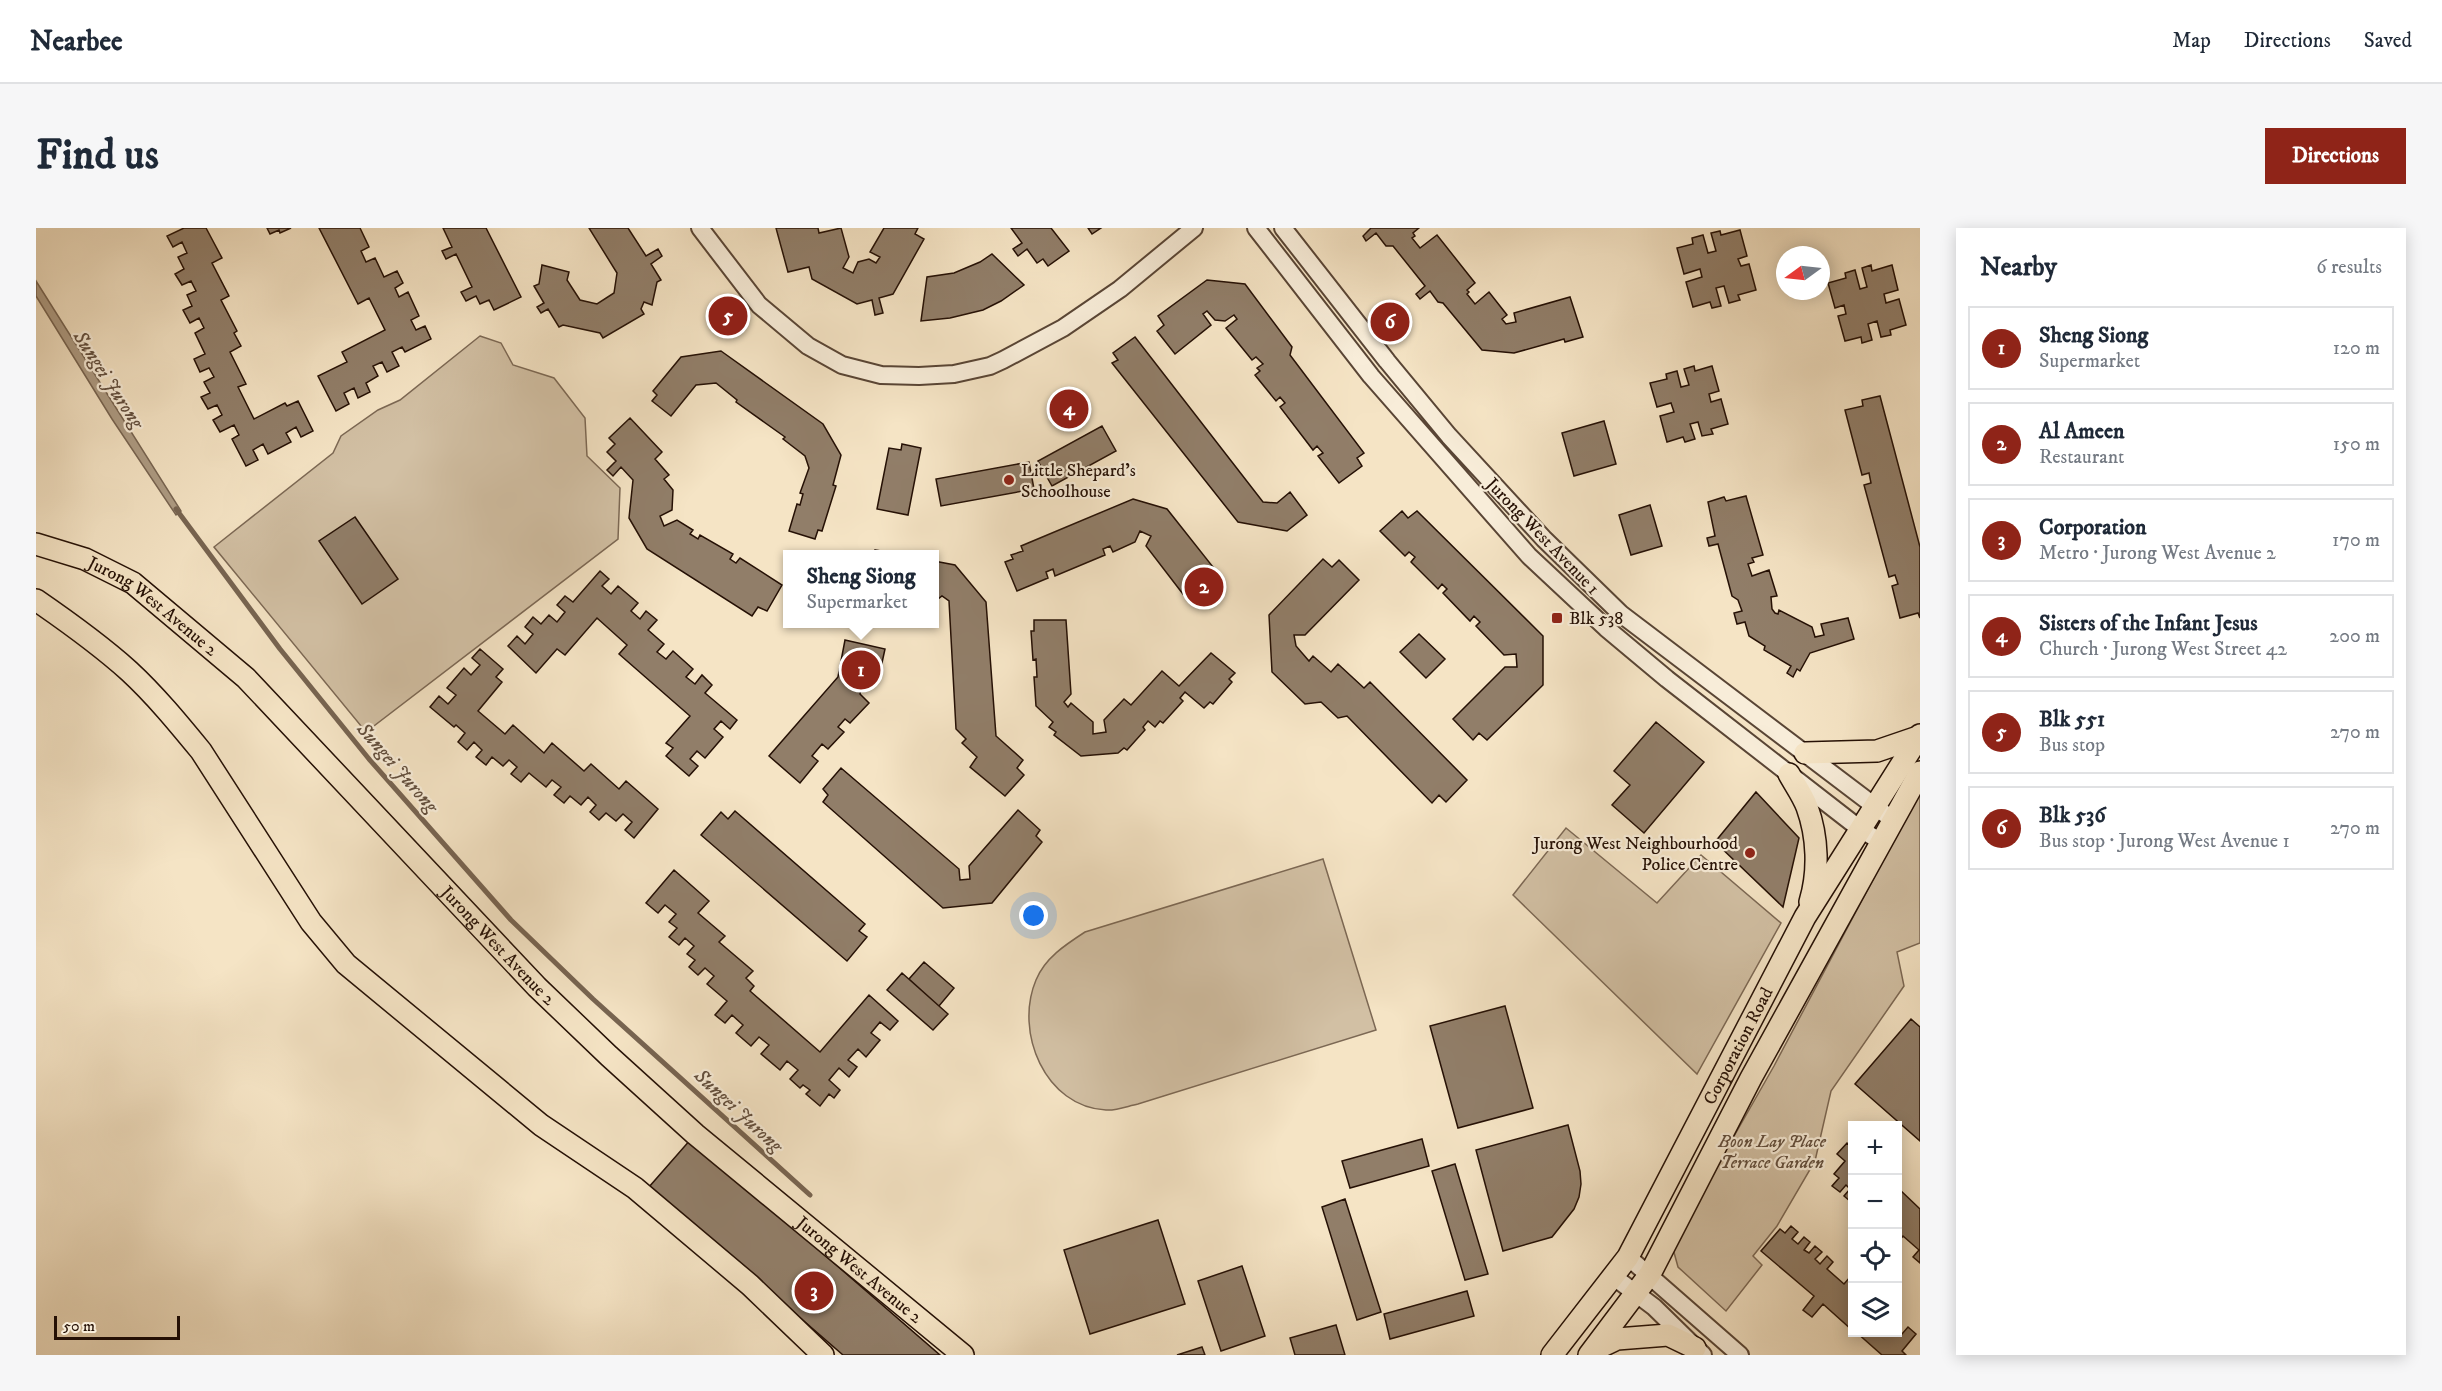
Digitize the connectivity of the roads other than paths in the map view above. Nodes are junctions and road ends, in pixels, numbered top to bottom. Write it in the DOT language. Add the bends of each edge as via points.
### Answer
graph roads {
  1 [pos="700,228"];
  2 [pos="1194,228"];
  3 [pos="1256,228"];
  4 [pos="1283,228"];
  5 [pos="36,544"];
  6 [pos="36,600"];
  7 [pos="1919,736"];
  8 [pos="1805,753"];
  9 [pos="1920,772"];
  10 [pos="1789,774"];
  11 [pos="1874,806"];
  12 [pos="1893,819"];
  13 [pos="1860,829"];
  14 [pos="1880,842"];
  15 [pos="1806,916"];
  16 [pos="1628,1257"];
  17 [pos="1650,1274"];
  18 [pos="1614,1277"];
  19 [pos="1636,1292"];
  20 [pos="1699,1352"];
  21 [pos="1591,1353"];
  22 [pos="823,1355"];
  23 [pos="963,1355"];
  24 [pos="1552,1355"];
  25 [pos="1740,1355"];
  1 -- 2 [label="street" via="759,305 808,346 842,365 881,375 919,376 990,366 1013,355 1063,328 1120,289"];
  3 -- 10 [label="street, Jurong West Avenue 1" via="1371,376 1529,556 1606,628"];
  4 -- 8 [label="street, Jurong West Avenue 1" via="1449,436 1544,538 1621,614"];
  5 -- 23 [label="main road, Jurong West Avenue 2" via="85,559 132,583 246,678 537,987 609,1056 695,1134"];
  6 -- 22 [label="main road" via="129,672 185,732 311,922 346,964 541,1125 635,1188 750,1285"];
  7 -- 8 [label="main road" via="1877,751"];
  7 -- 11 [label="main road, Corporation Road"];
  8 -- 11 [label="street, Jurong West Avenue 1"];
  9 -- 12 [label="main road, Corporation Road"];
  10 -- 13 [label="street, Jurong West Avenue 1"];
  10 -- 15 [label="main road" via="1807,806 1816,844 1813,891"];
  11 -- 12 [label="street, Jurong West Avenue 1"];
  11 -- 13 [label="main road, Corporation Road"];
  12 -- 14 [label="main road, Corporation Road"];
  13 -- 14 [label="street, Jurong West Avenue 1"];
  13 -- 15 [label="main road, Corporation Road"];
  14 -- 17 [label="main road, Corporation Road"];
  15 -- 16 [label="main road, Corporation Road"];
  16 -- 17 [label="street"];
  16 -- 18 [label="main road, Corporation Road"];
  17 -- 19 [label="main road, Corporation Road"];
  17 -- 25 [label="street"];
  18 -- 19 [label="street"];
  18 -- 24 [label="main road, Corporation Road"];
  19 -- 20 [label="street"];
  19 -- 21 [label="main road, Corporation Road"];
  20 -- 21 [label="main road" via="1668,1335 1617,1338"];
}
